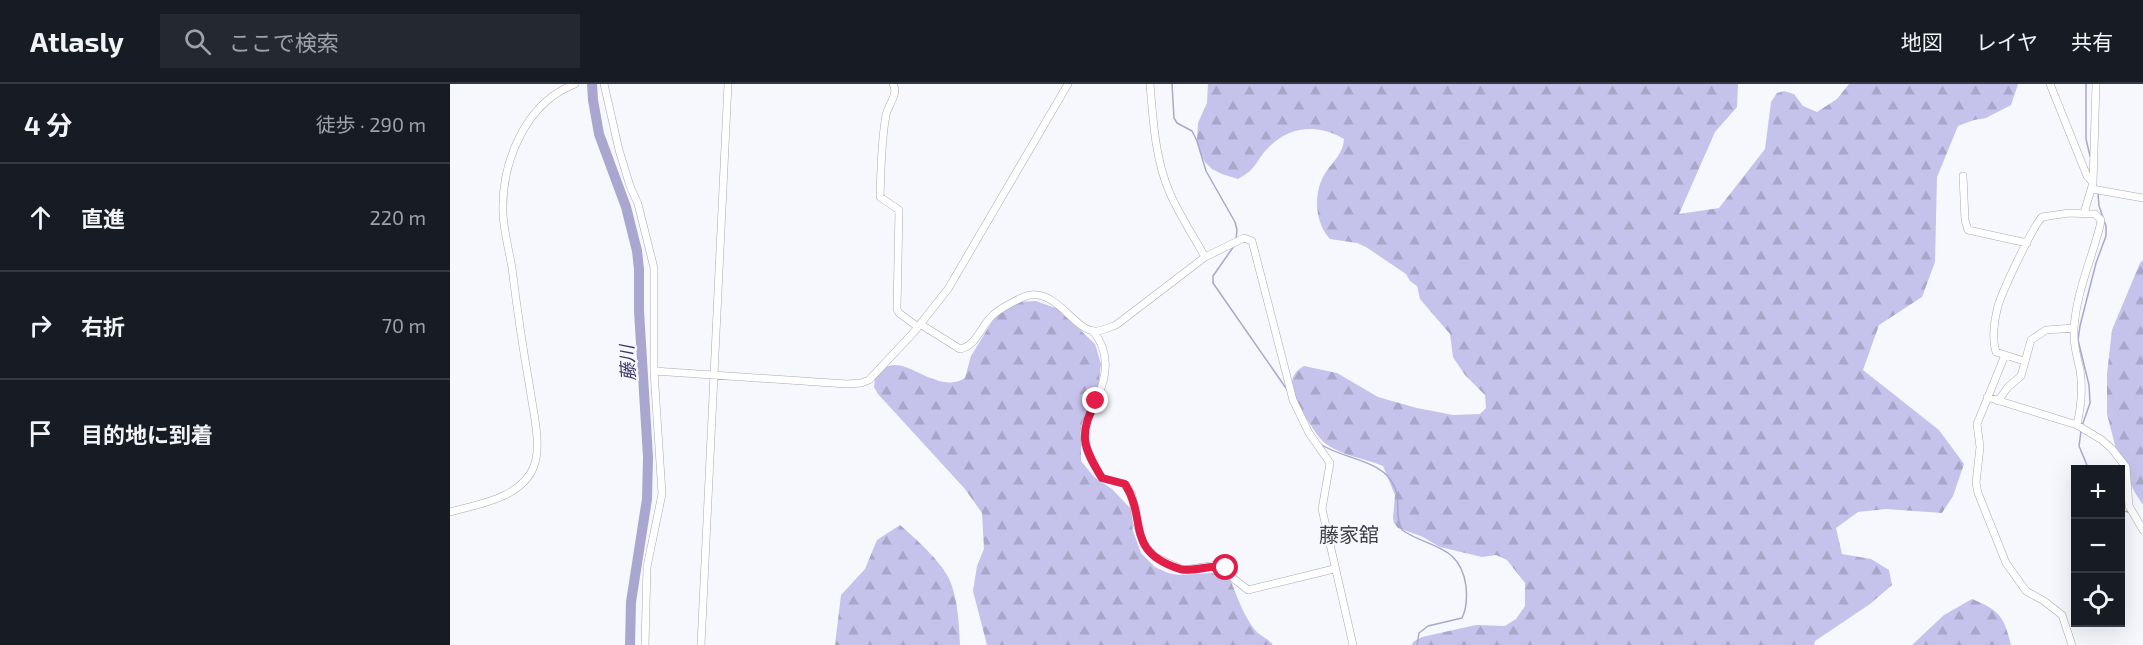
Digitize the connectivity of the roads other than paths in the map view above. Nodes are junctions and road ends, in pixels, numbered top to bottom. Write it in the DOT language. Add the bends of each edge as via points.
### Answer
graph roads {
  1 [pos="575,84"];
  2 [pos="604,84"];
  3 [pos="728,84"];
  4 [pos="893,84"];
  5 [pos="1068,84"];
  6 [pos="1150,84"];
  7 [pos="2050,84"];
  8 [pos="2096,84"];
  9 [pos="1963,176"];
  10 [pos="2093,186"];
  11 [pos="2143,198"];
  12 [pos="2084,213"];
  13 [pos="2026,243"];
  14 [pos="1205,257"];
  15 [pos="919,326"];
  16 [pos="2074,328"];
  17 [pos="1093,332"];
  18 [pos="2005,355"];
  19 [pos="2024,361"];
  20 [pos="654,371"];
  21 [pos="715,376"];
  22 [pos="1987,397"];
  23 [pos="1998,401"];
  24 [pos="2077,425"];
  25 [pos="450,512"];
  26 [pos="2143,530"];
  27 [pos="1334,569"];
  28 [pos="645,645"];
  29 [pos="701,645"];
  30 [pos="1353,645"];
  31 [pos="2072,645"];
  1 -- 25 [label="street" via="556,93 530,120 510,161 504,192 504,229 536,431 534,466 519,487"];
  2 -- 20 [label="street" via="654,268"];
  3 -- 21 [label="street"];
  4 -- 15 [label="street" via="895,93 884,129 880,197 899,210 897,309"];
  5 -- 15 [label="street" via="948,290"];
  6 -- 14 [label="street" via="1162,171"];
  7 -- 10 [label="street"];
  8 -- 10 [label="street"];
  9 -- 13 [label="street" via="1968,230"];
  10 -- 11 [label="street"];
  10 -- 12 [label="street"];
  12 -- 13 [label="street" via="2042,217"];
  12 -- 16 [label="street" via="2099,217 2100,226 2086,267"];
  13 -- 18 [label="street" via="1997,310 1993,344 1996,352"];
  14 -- 17 [label="street" via="1116,325"];
  14 -- 27 [label="street" via="1244,238 1252,241 1293,400 1329,463 1322,509"];
  15 -- 17 [label="street" via="960,349 965,348 996,313 1029,295 1042,295"];
  15 -- 21 [label="street" via="861,383"];
  16 -- 19 [label="street" via="2041,332 2031,340"];
  16 -- 24 [label="street" via="2082,394"];
  17 -- 27 [label="street" via="1100,339 1106,363 1083,435 1090,459 1102,478 1125,484 1132,495 1144,545 1155,557 1183,570 1217,565 1226,568 1248,590"];
  18 -- 19 [label="street"];
  18 -- 22 [label="street"];
  19 -- 23 [label="street" via="2021,376"];
  20 -- 21 [label="street"];
  20 -- 28 [label="street" via="662,494 647,567"];
  21 -- 29 [label="street"];
  22 -- 23 [label="street"];
  22 -- 31 [label="street" via="1977,424 1978,493 2006,563 2026,591 2061,615"];
  23 -- 24 [label="street"];
  24 -- 26 [label="street" via="2102,440 2126,468 2129,506"];
  27 -- 30 [label="street"];
}
